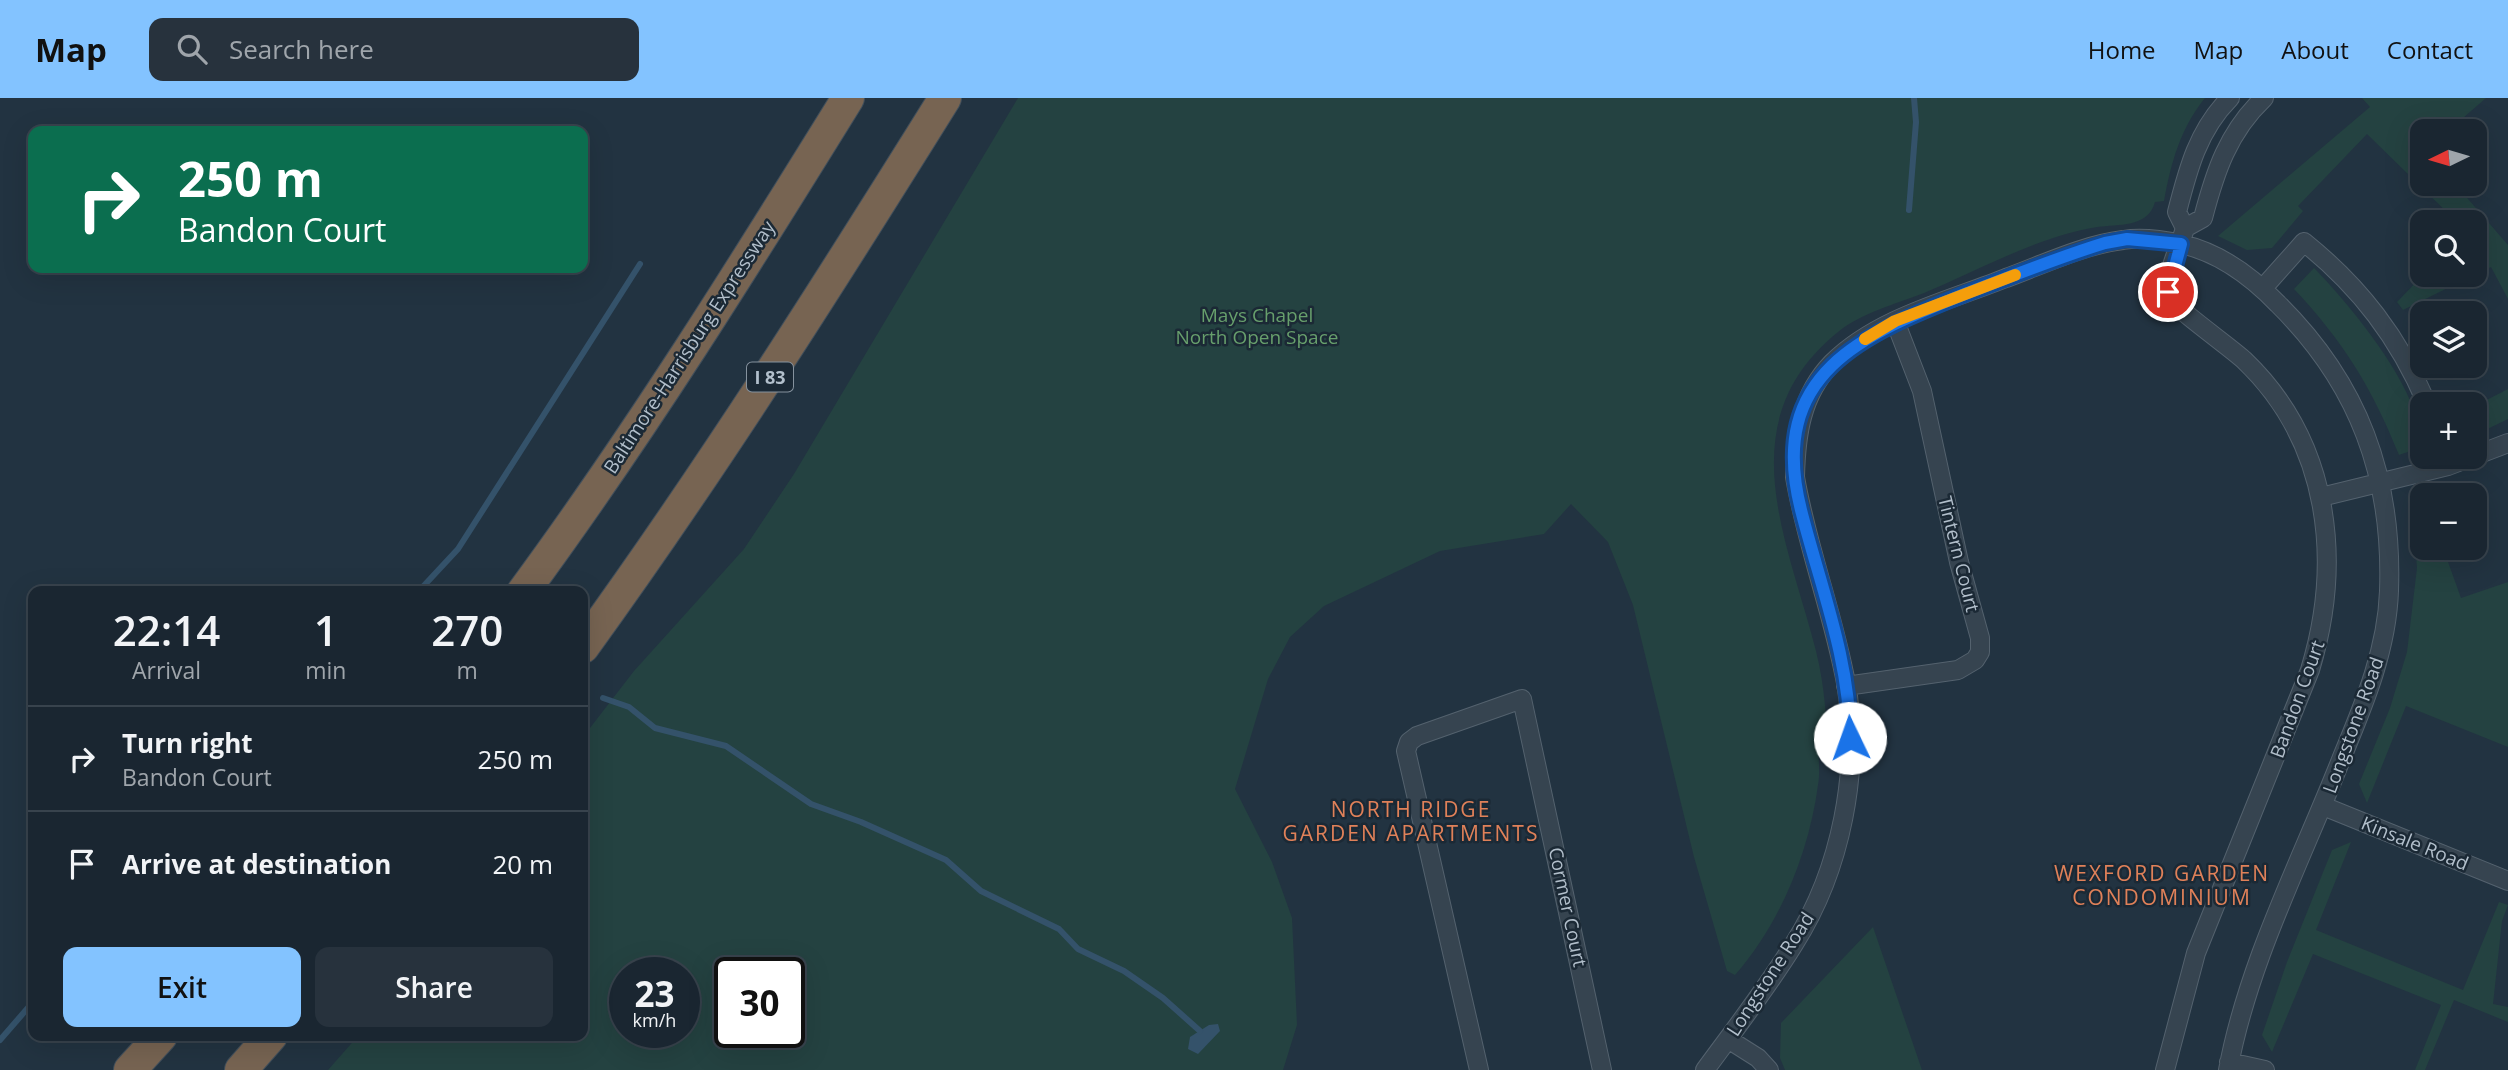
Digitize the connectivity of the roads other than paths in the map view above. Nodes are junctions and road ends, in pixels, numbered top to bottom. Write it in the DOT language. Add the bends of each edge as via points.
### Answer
graph roads {
  1 [pos="848,98"];
  2 [pos="945,98"];
  3 [pos="2230,98"];
  4 [pos="2264,98"];
  5 [pos="2183,236"];
  6 [pos="2263,288"];
  7 [pos="1895,321"];
  8 [pos="2421,392"];
  9 [pos="2508,443"];
  10 [pos="2487,449"];
  11 [pos="2423,469"];
  12 [pos="2381,484"];
  13 [pos="2321,497"];
  14 [pos="527,586"];
  15 [pos="588,640"];
  16 [pos="1846,686"];
  17 [pos="2323,806"];
  18 [pos="2508,881"];
  19 [pos="1728,1039"];
  20 [pos="156,1041"];
  21 [pos="267,1041"];
  22 [pos="2229,1066"];
  23 [pos="130,1070"];
  24 [pos="241,1070"];
  25 [pos="1479,1070"];
  26 [pos="1602,1070"];
  27 [pos="1705,1070"];
  28 [pos="1769,1070"];
  29 [pos="2165,1070"];
  30 [pos="2264,1070"];
  1 -- 14 [label="highway, Baltimore-Harrisburg Expressway" via="701,333"];
  2 -- 15 [label="highway, I 83" via="771,376"];
  3 -- 5 [label="street" via="2208,122 2194,149 2177,212"];
  4 -- 5 [label="street" via="2236,129 2216,168 2203,218"];
  5 -- 6 [label="street, Longstone Road"];
  5 -- 7 [label="street, Longstone Road" via="2105,243"];
  5 -- 13 [label="street, Bandon Court" via="2169,280 2172,303 2217,336 2270,387 2293,423"];
  6 -- 8 [label="street" via="2304,242 2375,309"];
  6 -- 12 [label="street, Longstone Road" via="2312,337 2333,367 2368,436"];
  7 -- 16 [label="street, Longstone Road" via="1853,345 1830,365 1801,415 1796,443 1800,507"];
  7 -- 16 [label="street, Tintern Court" via="1922,391 1980,652 1958,670"];
  9 -- 10 [label="street"];
  11 -- 12 [label="street"];
  12 -- 13 [label="street"];
  12 -- 17 [label="street, Longstone Road" via="2389,593 2383,642 2370,689"];
  13 -- 29 [label="street, Bandon Court" via="2329,540 2323,627 2196,953"];
  16 -- 19 [label="street, Longstone Road" via="1851,759 1833,855 1818,900 1795,943"];
  17 -- 18 [label="street, Kinsale Road"];
  17 -- 22 [label="street, Longstone Road" via="2263,953"];
  19 -- 27 [label="street, Longstone Road"];
  19 -- 28 [label="street"];
  20 -- 23 [label="highway"];
  21 -- 24 [label="highway"];
  22 -- 30 [label="street"];
  25 -- 26 [label="street, Cormer Court" via="1406,751 1417,736 1522,699"];
}
